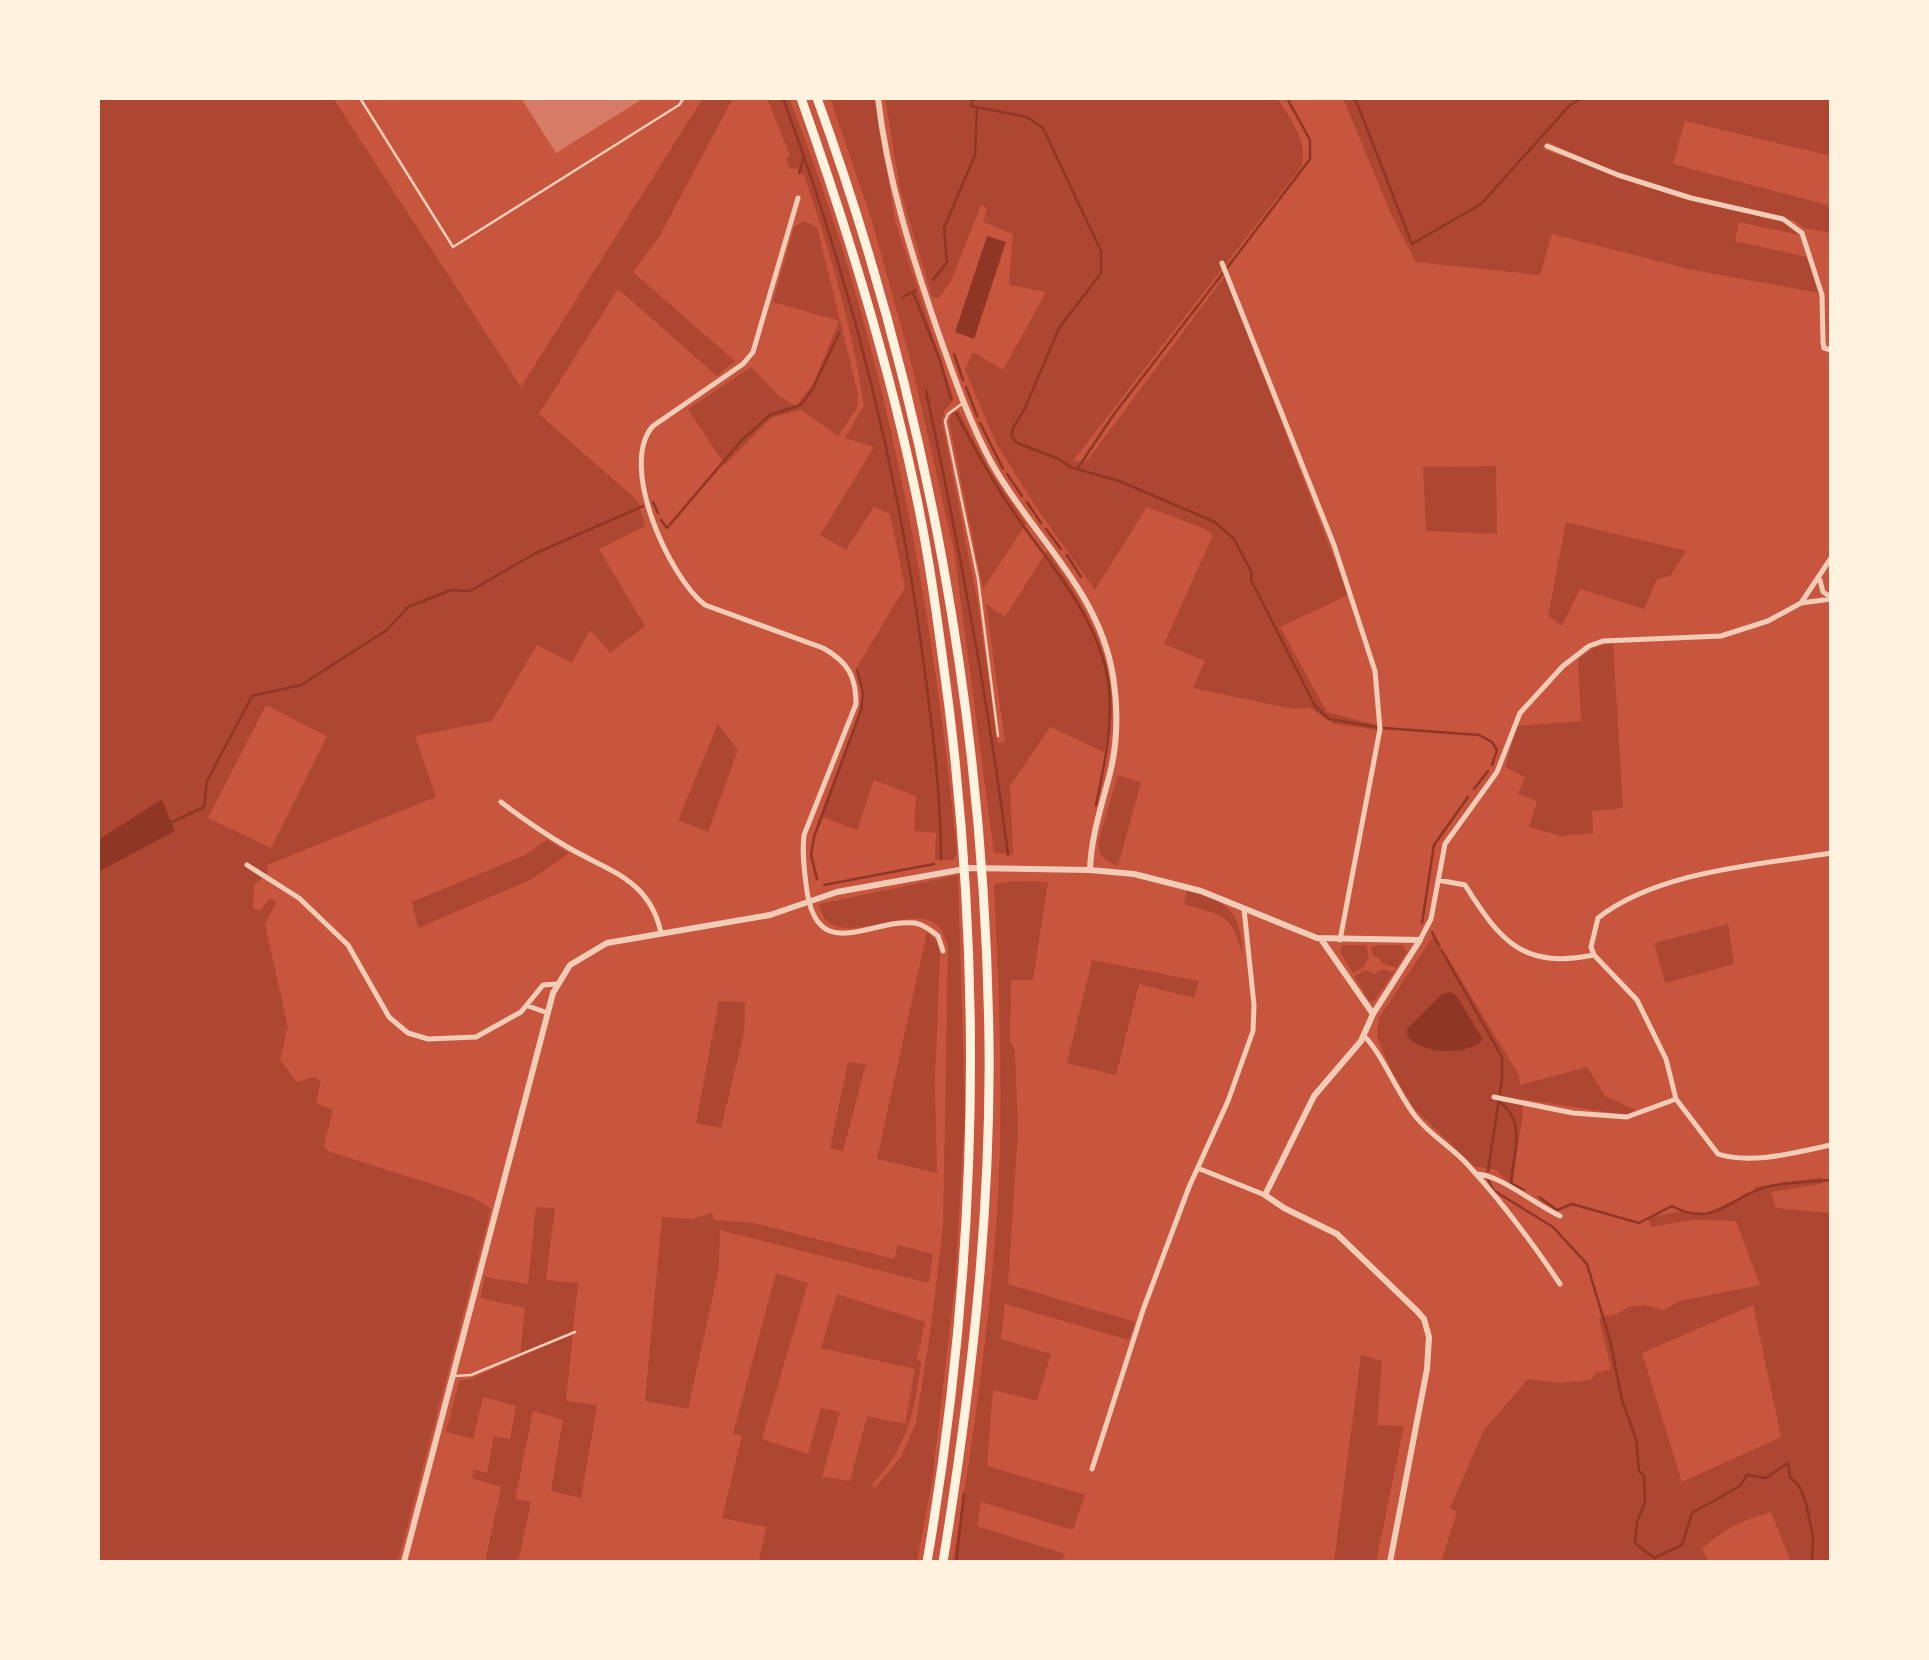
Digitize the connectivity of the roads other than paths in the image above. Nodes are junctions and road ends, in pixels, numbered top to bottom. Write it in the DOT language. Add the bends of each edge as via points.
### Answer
graph roads {
  1 [pos="360,98"];
  2 [pos="684,98"];
  3 [pos="801,98"];
  4 [pos="817,98"];
  5 [pos="878,98"];
  6 [pos="1547,146"];
  7 [pos="798,198"];
  8 [pos="1222,263"];
  9 [pos="1831,350"];
  10 [pos="963,403"];
  11 [pos="1831,558"];
  12 [pos="1820,577"];
  13 [pos="1831,598"];
  14 [pos="1801,603"];
  15 [pos="998,736"];
  16 [pos="501,802"];
  17 [pos="1831,853"];
  18 [pos="247,865"];
  19 [pos="1090,870"];
  20 [pos="1438,880"];
  21 [pos="808,901"];
  22 [pos="1244,909"];
  23 [pos="661,933"];
  24 [pos="1321,939"];
  25 [pos="1340,940"];
  26 [pos="1420,940"];
  27 [pos="943,951"];
  28 [pos="1594,955"];
  29 [pos="557,984"];
  30 [pos="528,1006"];
  31 [pos="548,1013"];
  32 [pos="1373,1014"];
  33 [pos="1364,1036"];
  34 [pos="1494,1097"];
  35 [pos="1676,1099"];
  36 [pos="1831,1145"];
  37 [pos="1200,1168"];
  38 [pos="1476,1174"];
  39 [pos="1265,1195"];
  40 [pos="1560,1216"];
  41 [pos="1560,1284"];
  42 [pos="575,1332"];
  43 [pos="454,1376"];
  44 [pos="1092,1469"];
  45 [pos="404,1562"];
  46 [pos="927,1562"];
  47 [pos="943,1562"];
  48 [pos="1390,1562"];
  1 -- 2 [label="lane" via="453,247"];
  3 -- 46 [label="highway" via="868,300 915,488 935,594 965,860 971,995 970,1186 954,1379"];
  4 -- 47 [label="highway" via="877,281 915,423 959,656 983,874 989,1046 986,1176 971,1364"];
  5 -- 10 [label="street" via="897,202"];
  6 -- 9 [label="street" via="1618,175 1796,226 1822,295 1823,342 1824,348"];
  7 -- 21 [label="street" via="753,352 644,435 639,467 654,521 692,595 705,605 823,648 850,668 856,704 804,835"];
  8 -- 25 [label="street" via="1334,545 1376,671 1380,729"];
  10 -- 15 [label="lane" via="945,421 978,579"];
  10 -- 19 [label="street" via="1006,486 1084,594 1107,649 1116,739 1091,842"];
  11 -- 12 [label="street"];
  12 -- 13 [label="street" via="1820,586"];
  12 -- 14 [label="street"];
  13 -- 14 [label="street"];
  14 -- 20 [label="street" via="1768,621 1721,636 1603,640 1578,654 1520,713 1497,772 1445,844"];
  16 -- 23 [label="street" via="530,825 633,882 655,914"];
  17 -- 28 [label="street" via="1700,875 1636,897 1598,918 1591,947"];
  18 -- 30 [label="street" via="299,898 348,945 389,1017 408,1033 428,1039 476,1037 503,1025"];
  19 -- 21 [label="street" via="957,869"];
  19 -- 22 [label="street" via="1178,883"];
  20 -- 26 [label="street" via="1430,922"];
  20 -- 28 [label="street" via="1465,885 1488,920 1522,953 1557,960"];
  21 -- 23 [label="street" via="771,915"];
  21 -- 27 [label="street" via="828,930 858,933 917,923 938,936"];
  22 -- 24 [label="street"];
  22 -- 37 [label="street" via="1255,1019"];
  23 -- 29 [label="street" via="593,949 570,965"];
  24 -- 25 [label="street"];
  24 -- 32 [label="street"];
  25 -- 26 [label="street"];
  26 -- 32 [label="street"];
  28 -- 35 [label="street" via="1634,996 1650,1021"];
  29 -- 30 [label="street" via="539,988"];
  29 -- 31 [label="street"];
  30 -- 31 [label="street"];
  31 -- 43 [label="street"];
  32 -- 33 [label="street"];
  33 -- 38 [label="street" via="1426,1129"];
  33 -- 39 [label="street" via="1314,1096"];
  34 -- 35 [label="street" via="1573,1113 1627,1117"];
  35 -- 36 [label="street" via="1707,1142 1729,1158"];
  37 -- 39 [label="street"];
  37 -- 44 [label="street" via="1143,1310"];
  38 -- 40 [label="street" via="1498,1178"];
  38 -- 41 [label="street" via="1515,1217"];
  39 -- 48 [label="street" via="1336,1234 1424,1319 1430,1347 1427,1369"];
  42 -- 43 [label="lane" via="471,1375"];
  43 -- 45 [label="street"];
}
